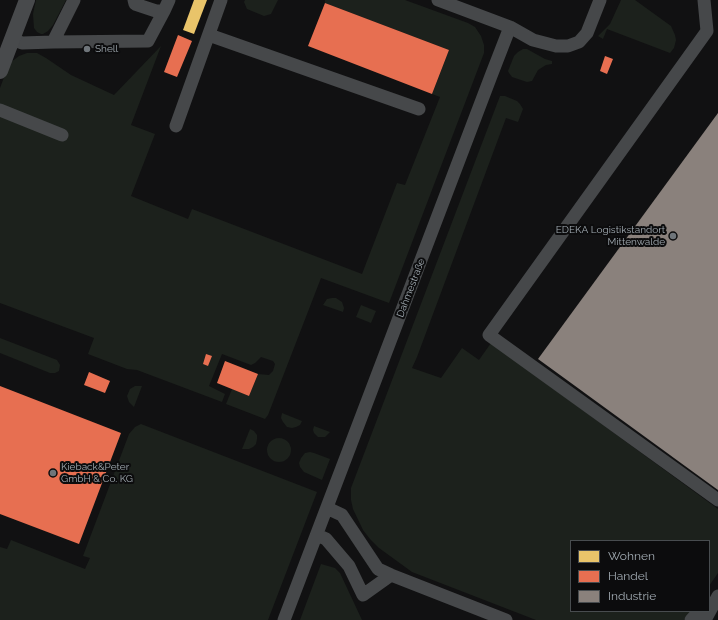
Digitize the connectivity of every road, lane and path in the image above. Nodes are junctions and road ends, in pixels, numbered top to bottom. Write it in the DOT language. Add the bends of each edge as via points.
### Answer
graph roads {
  1 [pos="27,0"];
  2 [pos="74,0"];
  3 [pos="134,0"];
  4 [pos="221,0"];
  5 [pos="438,0"];
  6 [pos="600,0"];
  7 [pos="704,0"];
  8 [pos="167,6"];
  9 [pos="510,27"];
  10 [pos="209,35"];
  11 [pos="12,39"];
  12 [pos="53,42"];
  13 [pos="0,71"];
  14 [pos="419,109"];
  15 [pos="0,110"];
  16 [pos="176,126"];
  17 [pos="62,135"];
  18 [pos="718,500"];
  19 [pos="327,508"];
  20 [pos="317,535"];
  21 [pos="391,575"];
  22 [pos="718,589"];
  23 [pos="718,596"];
  24 [pos="710,598"];
  25 [pos="710,611"];
  26 [pos="697,612"];
  27 [pos="284,620"];
  28 [pos="506,620"];
  29 [pos="691,620"];
  1 -- 11 [label="main road"];
  2 -- 12 [label="street"];
  3 -- 8 [label="street" via="135,4 156,11"];
  4 -- 10 [label="street"];
  5 -- 9 [label="street"];
  6 -- 9 [label="street" via="587,33 580,42 568,46 556,46 533,40"];
  7 -- 18 [label="street" via="707,31 489,334"];
  8 -- 12 [label="street" via="148,41"];
  9 -- 19 [label="street, Dahmestraße"];
  10 -- 14 [label="street"];
  10 -- 16 [label="street"];
  11 -- 12 [label="street" via="22,43"];
  11 -- 13 [label="main road"];
  15 -- 17 [label="street"];
  19 -- 20 [label="street, Dahmestraße"];
  19 -- 21 [label="street" via="342,515 378,569"];
  20 -- 21 [label="street" via="326,539 349,566 363,595"];
  20 -- 27 [label="street, Dahmestraße"];
  21 -- 28 [label="street"];
  22 -- 24 [label="street"];
  23 -- 25 [label="street"];
  26 -- 29 [label="street"];
}
